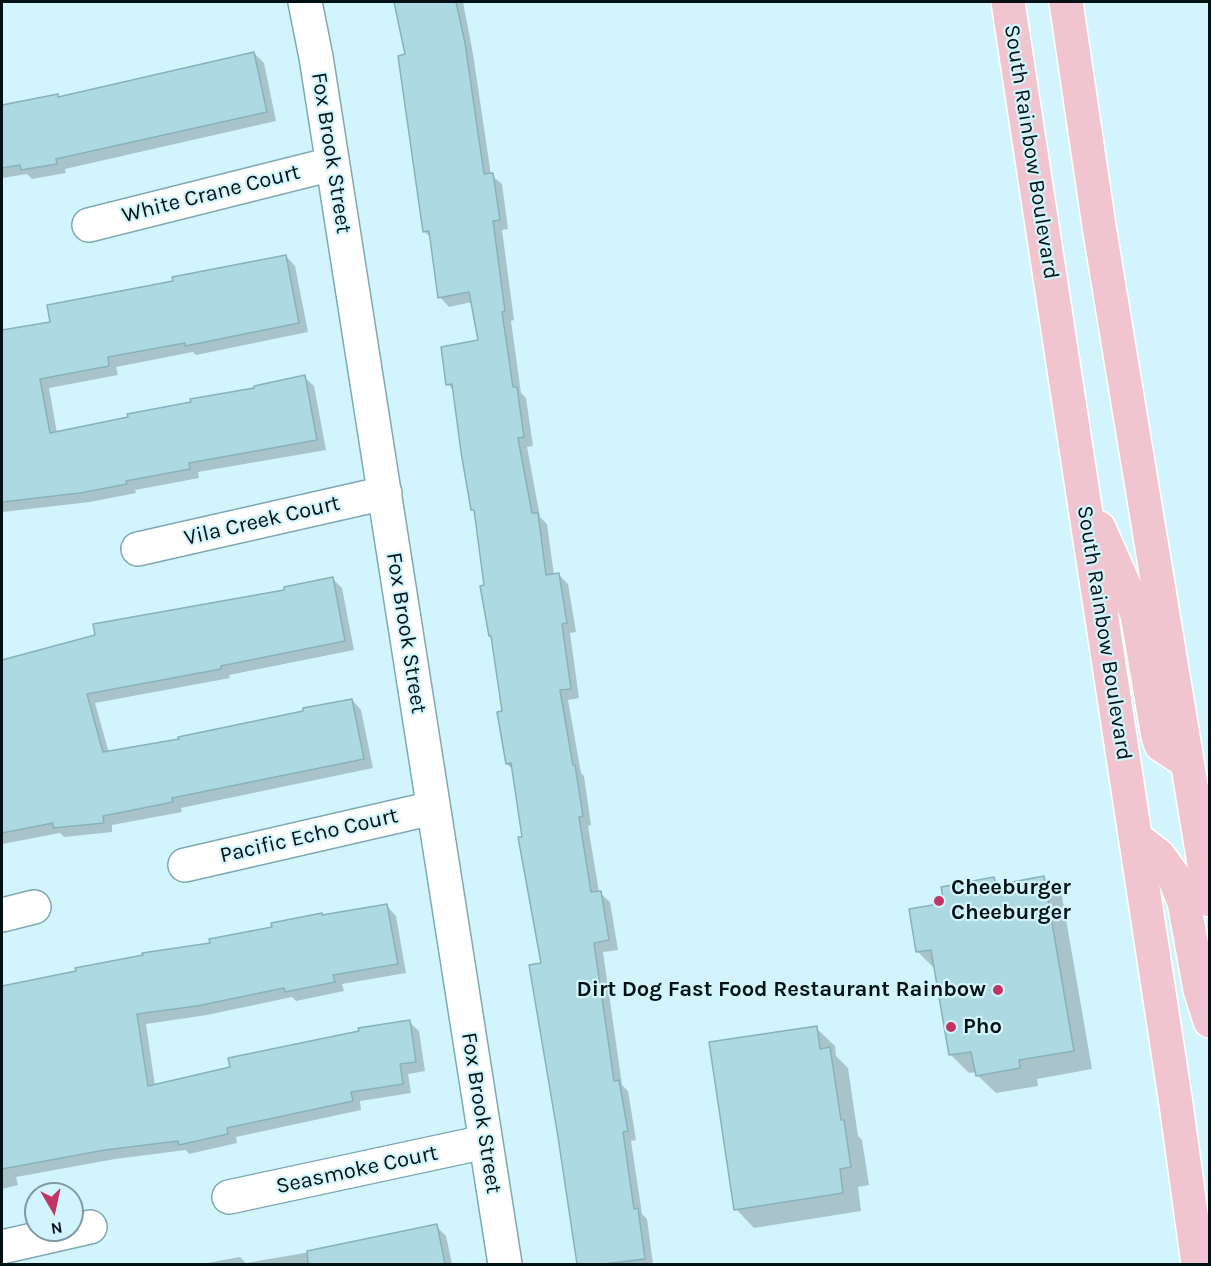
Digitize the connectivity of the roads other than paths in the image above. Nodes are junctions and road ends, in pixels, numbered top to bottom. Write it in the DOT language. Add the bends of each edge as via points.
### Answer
graph roads {
  1 [pos="305,2"];
  2 [pos="1008,2"];
  3 [pos="1066,2"];
  4 [pos="332,164"];
  5 [pos="89,225"];
  6 [pos="1082,488"];
  7 [pos="385,493"];
  8 [pos="138,549"];
  9 [pos="1186,762"];
  10 [pos="433,808"];
  11 [pos="1136,838"];
  12 [pos="185,865"];
  13 [pos="1209,900"];
  14 [pos="34,907"];
  15 [pos="2,915"];
  16 [pos="1209,1021"];
  17 [pos="486,1142"];
  18 [pos="229,1197"];
  19 [pos="90,1227"];
  20 [pos="2,1247"];
  21 [pos="505,1264"];
  22 [pos="1198,1264"];
  1 -- 4 [label="street, Fox Brook Street"];
  2 -- 6 [label="main road, South Rainbow Boulevard"];
  3 -- 9 [label="main road"];
  4 -- 5 [label="street, White Crane Court"];
  4 -- 7 [label="street, Fox Brook Street"];
  6 -- 9 [label="main road" via="1137,614 1161,745"];
  6 -- 11 [label="main road, South Rainbow Boulevard"];
  7 -- 8 [label="street, Vila Creek Court"];
  7 -- 10 [label="street, Fox Brook Street"];
  9 -- 13 [label="main road"];
  10 -- 12 [label="street, Pacific Echo Court"];
  10 -- 17 [label="street, Fox Brook Street"];
  11 -- 16 [label="main road" via="1158,856 1174,877 1184,902"];
  11 -- 22 [label="main road, South Rainbow Boulevard"];
  14 -- 15 [label="street"];
  17 -- 18 [label="street, Seasmoke Court"];
  17 -- 21 [label="street, Fox Brook Street"];
  19 -- 20 [label="street"];
}
